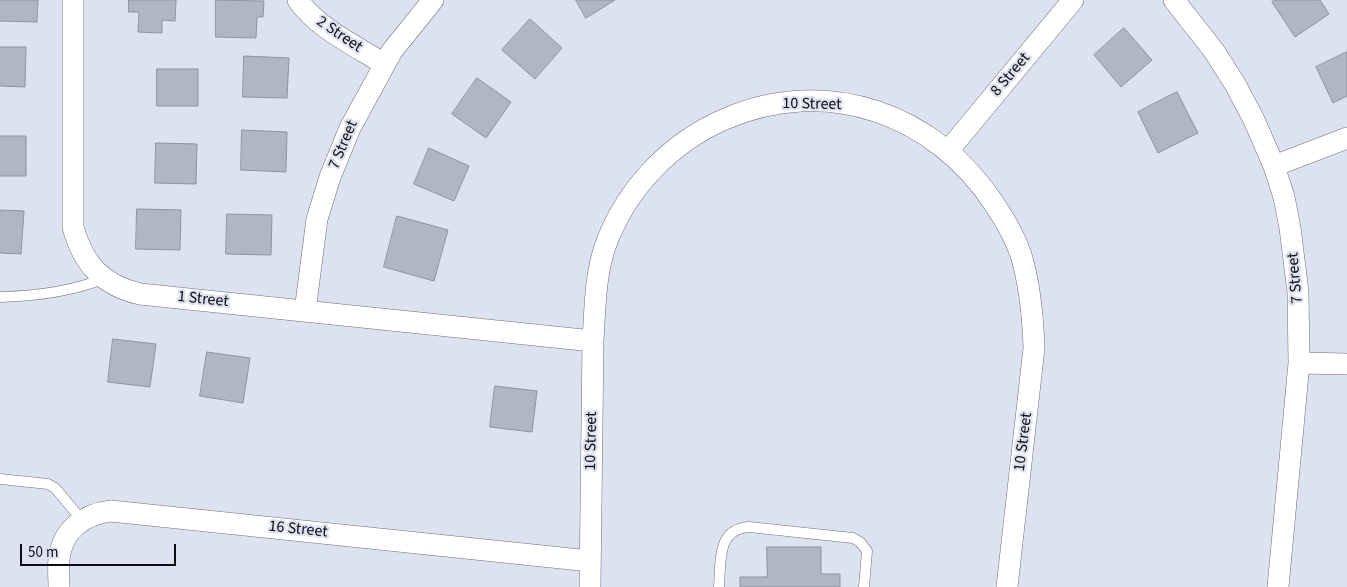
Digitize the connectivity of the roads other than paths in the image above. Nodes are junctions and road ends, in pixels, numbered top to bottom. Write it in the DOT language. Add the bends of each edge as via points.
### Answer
graph roads {
  1 [pos="74,0"];
  2 [pos="298,0"];
  3 [pos="434,0"];
  4 [pos="1073,0"];
  5 [pos="1174,0"];
  6 [pos="384,64"];
  7 [pos="1347,138"];
  8 [pos="948,151"];
  9 [pos="1274,166"];
  10 [pos="105,278"];
  11 [pos="0,297"];
  12 [pos="305,311"];
  13 [pos="593,341"];
  14 [pos="1299,363"];
  15 [pos="1347,364"];
  16 [pos="0,480"];
  17 [pos="82,520"];
  18 [pos="590,561"];
  19 [pos="59,587"];
  20 [pos="590,587"];
  21 [pos="719,587"];
  22 [pos="864,587"];
  23 [pos="1007,587"];
  24 [pos="1278,587"];
  1 -- 10 [label="street, 1 Street" via="73,227 84,257"];
  2 -- 6 [label="street, 2 Street" via="320,24"];
  3 -- 6 [label="street, 7 Street"];
  4 -- 8 [label="street, 8 Street"];
  5 -- 9 [label="street, 7 Street" via="1235,84"];
  6 -- 12 [label="street, 7 Street" via="350,128 330,177 317,219"];
  7 -- 9 [label="street"];
  8 -- 13 [label="street, 10 Street" via="922,132 894,118 832,102 800,101 769,105 709,126 658,164 636,188 619,215 600,265"];
  8 -- 23 [label="street, 10 Street" via="984,188 1012,234 1028,286 1033,322 1032,373"];
  9 -- 14 [label="street, 7 Street" via="1284,197 1295,260"];
  10 -- 11 [label="lane" via="78,288"];
  10 -- 12 [label="street, 1 Street" via="116,286 140,294"];
  12 -- 13 [label="street, 1 Street"];
  13 -- 18 [label="street, 10 Street"];
  14 -- 15 [label="street"];
  14 -- 24 [label="street, 7 Street"];
  16 -- 17 [label="lane" via="48,484"];
  17 -- 18 [label="street, 16 Street" via="111,510"];
  17 -- 19 [label="street, 16 Street" via="66,536 61,547"];
  18 -- 20 [label="street, 10 Street"];
  21 -- 22 [label="lane" via="725,539 736,530 749,527 853,538 867,551"];
}
